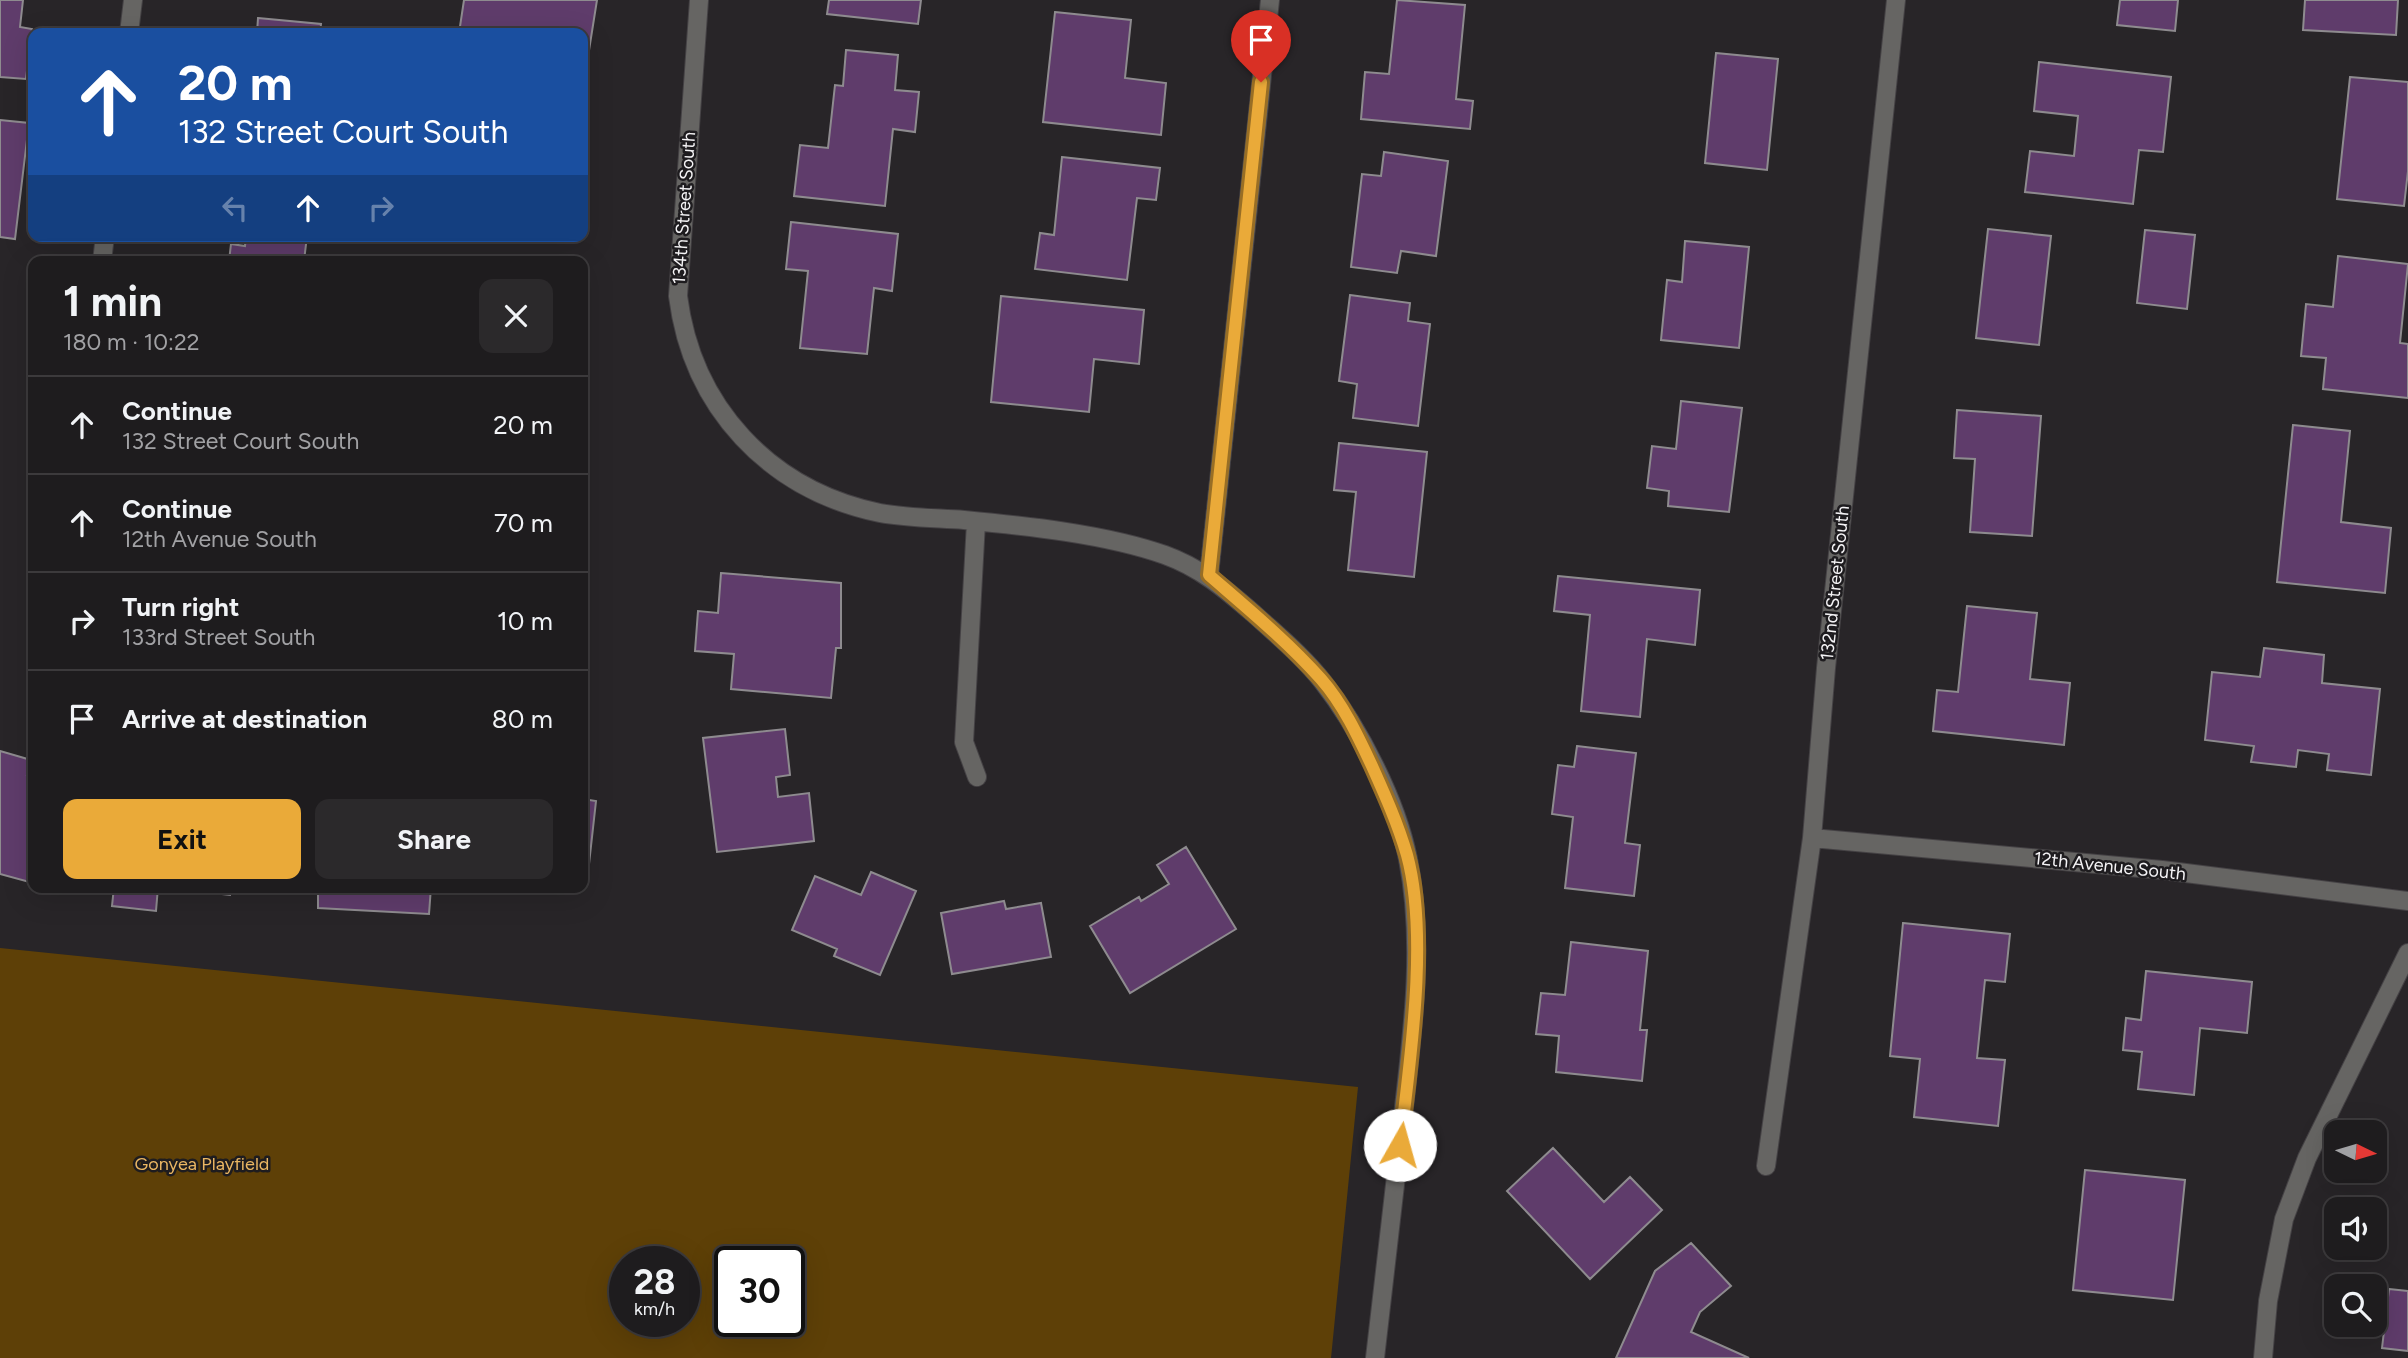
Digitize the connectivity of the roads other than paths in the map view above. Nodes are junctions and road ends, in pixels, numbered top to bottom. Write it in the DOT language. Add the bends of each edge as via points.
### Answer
graph roads {
  1 [pos="133,0"];
  2 [pos="699,0"];
  3 [pos="1270,0"];
  4 [pos="1896,0"];
  5 [pos="130,28"];
  6 [pos="976,522"];
  7 [pos="1209,575"];
  8 [pos="977,777"];
  9 [pos="1812,838"];
  10 [pos="2408,901"];
  11 [pos="2408,953"];
  12 [pos="1766,1166"];
  13 [pos="1375,1358"];
  14 [pos="2263,1358"];
  1 -- 5 [label="street"];
  2 -- 6 [label="street, 134th Street South" via="678,264 682,326 697,371 730,426 754,451 799,483 883,513"];
  3 -- 7 [label="street"];
  4 -- 9 [label="street, 132nd Street South"];
  6 -- 7 [label="street" via="1049,529 1151,552"];
  6 -- 8 [label="street" via="964,742"];
  7 -- 13 [label="street" via="1323,682 1358,736 1391,806 1408,857 1414,902 1414,998"];
  9 -- 10 [label="street, 12th Avenue South" via="2162,870"];
  9 -- 12 [label="street, 132nd Street South"];
  11 -- 14 [label="street" via="2307,1158 2284,1219 2268,1301"];
}
